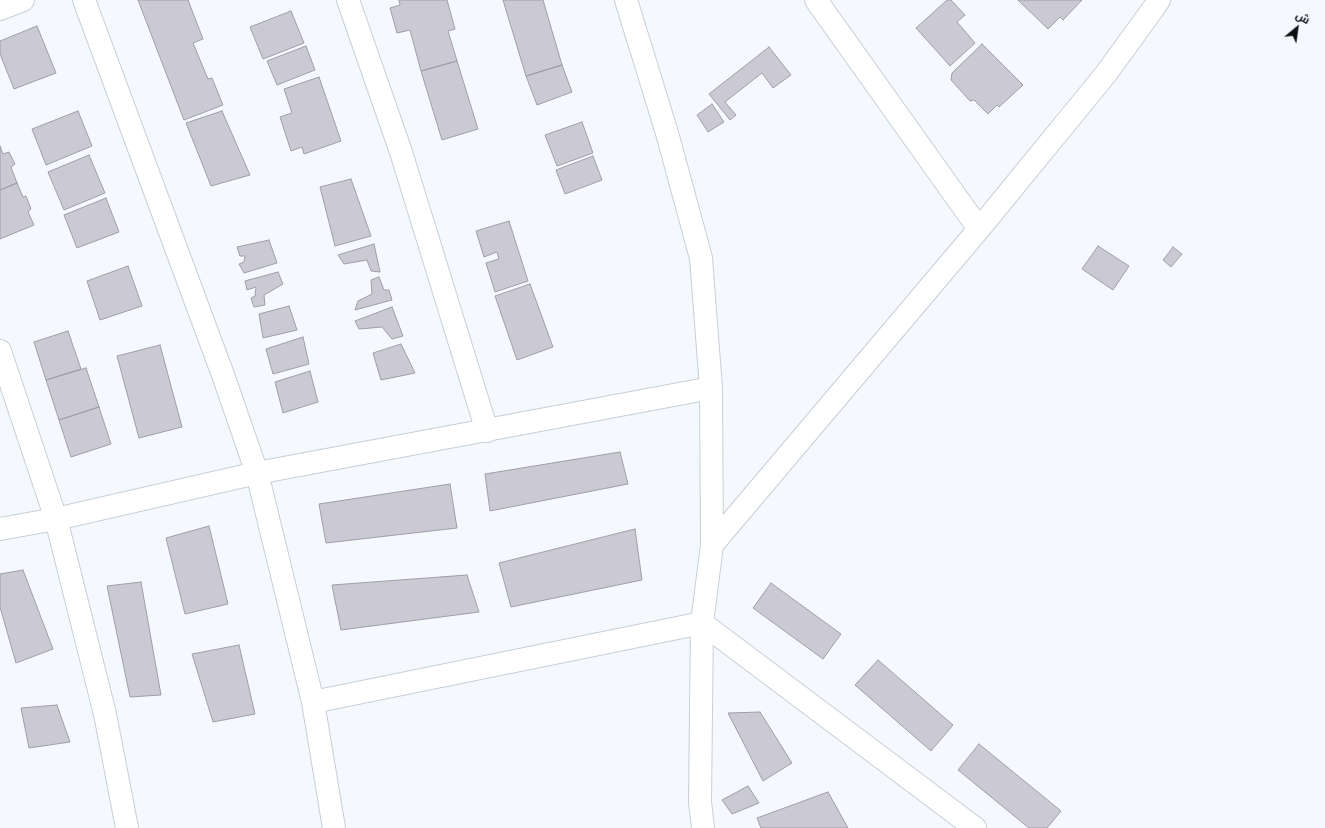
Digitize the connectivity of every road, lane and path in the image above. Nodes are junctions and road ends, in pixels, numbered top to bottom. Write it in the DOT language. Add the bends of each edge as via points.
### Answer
graph roads {
  1 [pos="23,0"];
  2 [pos="84,0"];
  3 [pos="348,0"];
  4 [pos="626,0"];
  5 [pos="816,0"];
  6 [pos="1152,3"];
  7 [pos="0,9"];
  8 [pos="979,229"];
  9 [pos="0,351"];
  10 [pos="711,388"];
  11 [pos="487,431"];
  12 [pos="257,473"];
  13 [pos="56,519"];
  14 [pos="0,529"];
  15 [pos="712,545"];
  16 [pos="702,623"];
  17 [pos="313,702"];
  18 [pos="127,828"];
  19 [pos="334,828"];
  20 [pos="703,828"];
  21 [pos="975,828"];
  1 -- 7 [label="street"];
  2 -- 12 [label="street"];
  3 -- 11 [label="street" via="400,152"];
  4 -- 10 [label="street" via="667,133 701,258"];
  5 -- 8 [label="street"];
  6 -- 8 [label="street" via="1105,75"];
  8 -- 15 [label="street"];
  9 -- 13 [label="street"];
  10 -- 11 [label="street"];
  10 -- 15 [label="street"];
  11 -- 12 [label="street"];
  12 -- 13 [label="street"];
  12 -- 17 [label="street"];
  13 -- 14 [label="street"];
  13 -- 18 [label="street" via="105,714"];
  15 -- 16 [label="street"];
  16 -- 17 [label="street"];
  16 -- 20 [label="street" via="700,802"];
  16 -- 21 [label="street"];
  17 -- 19 [label="street"];
}
